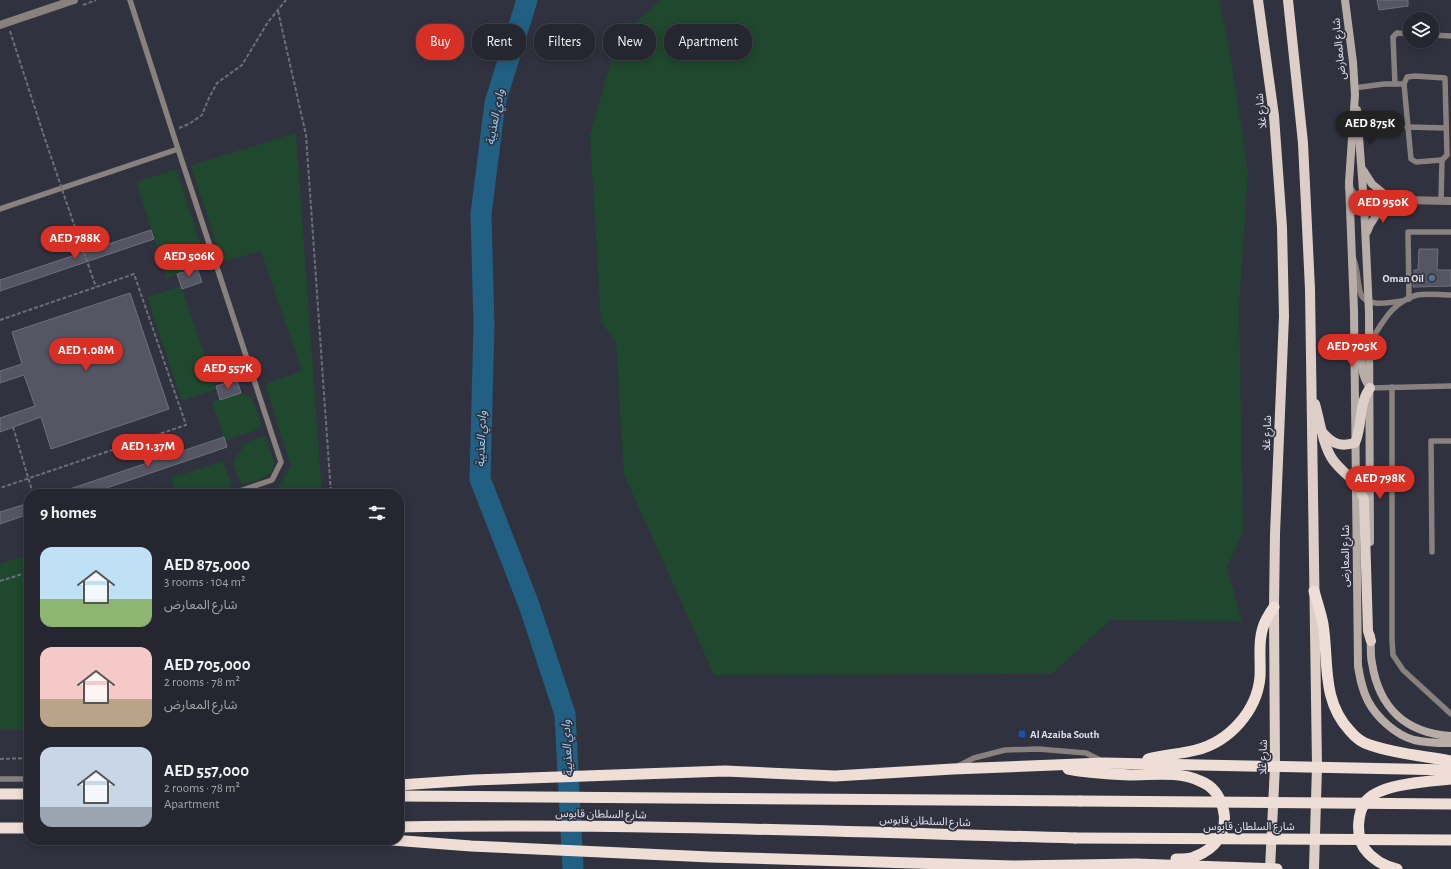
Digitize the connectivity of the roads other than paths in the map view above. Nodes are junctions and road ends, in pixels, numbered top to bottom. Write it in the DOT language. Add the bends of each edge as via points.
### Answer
graph roads {
  1 [pos="74,0"];
  2 [pos="130,0"];
  3 [pos="1258,0"];
  4 [pos="1288,0"];
  5 [pos="1345,0"];
  6 [pos="3,24"];
  7 [pos="1403,33"];
  8 [pos="1439,35"];
  9 [pos="1451,36"];
  10 [pos="1448,78"];
  11 [pos="1395,84"];
  12 [pos="1404,84"];
  13 [pos="1354,92"];
  14 [pos="1408,127"];
  15 [pos="1446,128"];
  16 [pos="178,150"];
  17 [pos="1442,160"];
  18 [pos="1362,166"];
  19 [pos="1349,188"];
  20 [pos="1362,201"];
  21 [pos="1389,201"];
  22 [pos="1441,201"];
  23 [pos="1451,201"];
  24 [pos="0,209"];
  25 [pos="1351,216"];
  26 [pos="1451,232"];
  27 [pos="1366,235"];
  28 [pos="1352,255"];
  29 [pos="1451,295"];
  30 [pos="1406,300"];
  31 [pos="1369,301"];
  32 [pos="1354,335"];
  33 [pos="1370,342"];
  34 [pos="1451,386"];
  35 [pos="1392,387"];
  36 [pos="1311,388"];
  37 [pos="1370,388"];
  38 [pos="1323,433"];
  39 [pos="1451,441"];
  40 [pos="1355,444"];
  41 [pos="1356,483"];
  42 [pos="246,489"];
  43 [pos="1432,552"];
  44 [pos="1314,591"];
  45 [pos="1274,607"];
  46 [pos="1371,641"];
  47 [pos="1451,714"];
  48 [pos="1451,736"];
  49 [pos="1451,743"];
  50 [pos="1451,761"];
  51 [pos="1131,762"];
  52 [pos="1104,763"];
  53 [pos="1045,765"];
  54 [pos="1275,766"];
  55 [pos="1316,766"];
  56 [pos="953,769"];
  57 [pos="1451,770"];
  58 [pos="0,779"];
  59 [pos="24,779"];
  60 [pos="1451,779"];
  61 [pos="404,785"];
  62 [pos="0,794"];
  63 [pos="24,794"];
  64 [pos="404,796"];
  65 [pos="1451,804"];
  66 [pos="404,826"];
  67 [pos="0,828"];
  68 [pos="24,828"];
  69 [pos="1451,840"];
  70 [pos="404,841"];
  71 [pos="910,863"];
  72 [pos="1136,864"];
  73 [pos="1013,866"];
  74 [pos="836,869"];
  75 [pos="1032,869"];
  76 [pos="1270,869"];
  77 [pos="1277,869"];
  78 [pos="1314,869"];
  79 [pos="1397,869"];
  1 -- 6 [label="street"];
  2 -- 16 [label="lane"];
  3 -- 45 [label="main road, شارع غلا" via="1274,116 1282,227 1284,316"];
  4 -- 36 [label="main road" via="1304,151"];
  5 -- 13 [label="main road, شارع المعارض"];
  7 -- 11 [label="lane" via="1397,33 1393,37"];
  8 -- 9 [label="lane"];
  10 -- 12 [label="lane" via="1407,77"];
  10 -- 15 [label="lane"];
  11 -- 12 [label="lane"];
  11 -- 13 [label="lane"];
  12 -- 14 [label="lane"];
  13 -- 18 [label="main road, شارع المعارض" via="1359,118"];
  13 -- 19 [label="main road, شارع المعارض"];
  14 -- 15 [label="lane"];
  14 -- 17 [label="lane" via="1410,159 1416,162"];
  15 -- 17 [label="lane" via="1447,155"];
  16 -- 24 [label="lane"];
  16 -- 42 [label="lane" via="281,462 272,480"];
  17 -- 22 [label="lane"];
  18 -- 20 [label="main road, شارع المعارض"];
  18 -- 21 [label="main road" via="1372,184"];
  19 -- 20 [label="street"];
  19 -- 25 [label="main road, شارع المعارض"];
  20 -- 21 [label="street"];
  20 -- 25 [label="street" via="1352,208"];
  20 -- 27 [label="main road, شارع المعارض"];
  21 -- 22 [label="street"];
  21 -- 27 [label="main road" via="1375,218"];
  22 -- 23 [label="street"];
  25 -- 28 [label="main road, شارع المعارض"];
  26 -- 30 [label="lane" via="1408,232"];
  27 -- 31 [label="main road, شارع المعارض"];
  28 -- 31 [label="lane" via="1357,267 1360,292"];
  28 -- 32 [label="main road, شارع المعارض"];
  29 -- 30 [label="lane" via="1417,295"];
  30 -- 31 [label="lane" via="1376,304"];
  30 -- 33 [label="lane" via="1390,310"];
  31 -- 33 [label="main road, شارع المعارض"];
  32 -- 37 [label="main road" via="1359,348 1363,377"];
  32 -- 40 [label="main road, شارع المعارض"];
  33 -- 37 [label="main road, شارع المعارض"];
  34 -- 35 [label="lane"];
  35 -- 37 [label="lane"];
  35 -- 47 [label="lane" via="1393,655 1403,670"];
  36 -- 38 [label="main road"];
  36 -- 44 [label="main road"];
  37 -- 40 [label="main road" via="1362,404"];
  37 -- 46 [label="main road, شارع المعارض"];
  38 -- 40 [label="main road" via="1338,445"];
  38 -- 41 [label="main road" via="1333,460"];
  39 -- 43 [label="lane" via="1431,441"];
  40 -- 41 [label="main road, شارع المعارض"];
  41 -- 46 [label="main road" via="1364,499 1368,631"];
  41 -- 49 [label="main road, شارع المعارض" via="1356,626 1361,683 1368,702 1381,719 1394,730 1413,739"];
  44 -- 50 [label="highway" via="1323,623 1327,678 1332,701 1346,727 1368,745 1404,754"];
  44 -- 55 [label="main road"];
  45 -- 51 [label="highway" via="1265,621 1261,636 1257,695 1250,711 1239,724 1209,746"];
  45 -- 54 [label="main road, شارع غلا"];
  46 -- 48 [label="main road, شارع المعارض" via="1371,662 1385,702 1398,717 1413,727"];
  51 -- 52 [label="highway"];
  51 -- 54 [label="highway"];
  52 -- 53 [label="highway"];
  52 -- 56 [label="lane" via="1086,753 1038,749 1005,750 974,758"];
  53 -- 56 [label="highway"];
  53 -- 72 [label="highway" via="1076,771 1187,776 1211,787 1218,795 1225,817 1224,829 1212,846 1193,858"];
  54 -- 55 [label="highway"];
  54 -- 76 [label="main road, شارع غلا"];
  55 -- 57 [label="highway"];
  55 -- 78 [label="main road"];
  56 -- 61 [label="highway" via="836,776 725,771"];
  58 -- 59 [label="lane"];
  60 -- 79 [label="highway" via="1393,787 1382,790 1365,802 1358,826 1364,847 1375,859"];
  62 -- 63 [label="highway"];
  64 -- 65 [label="highway, شارع السلطان قابوس, bridge"];
  66 -- 69 [label="highway, شارع السلطان قابوس, bridge" via="713,828 1075,838"];
  67 -- 68 [label="highway"];
  70 -- 71 [label="highway" via="710,857"];
  71 -- 73 [label="highway"];
  71 -- 74 [label="highway"];
  72 -- 73 [label="highway"];
  72 -- 76 [label="highway"];
  73 -- 75 [label="highway"];
  76 -- 77 [label="highway"];
}
